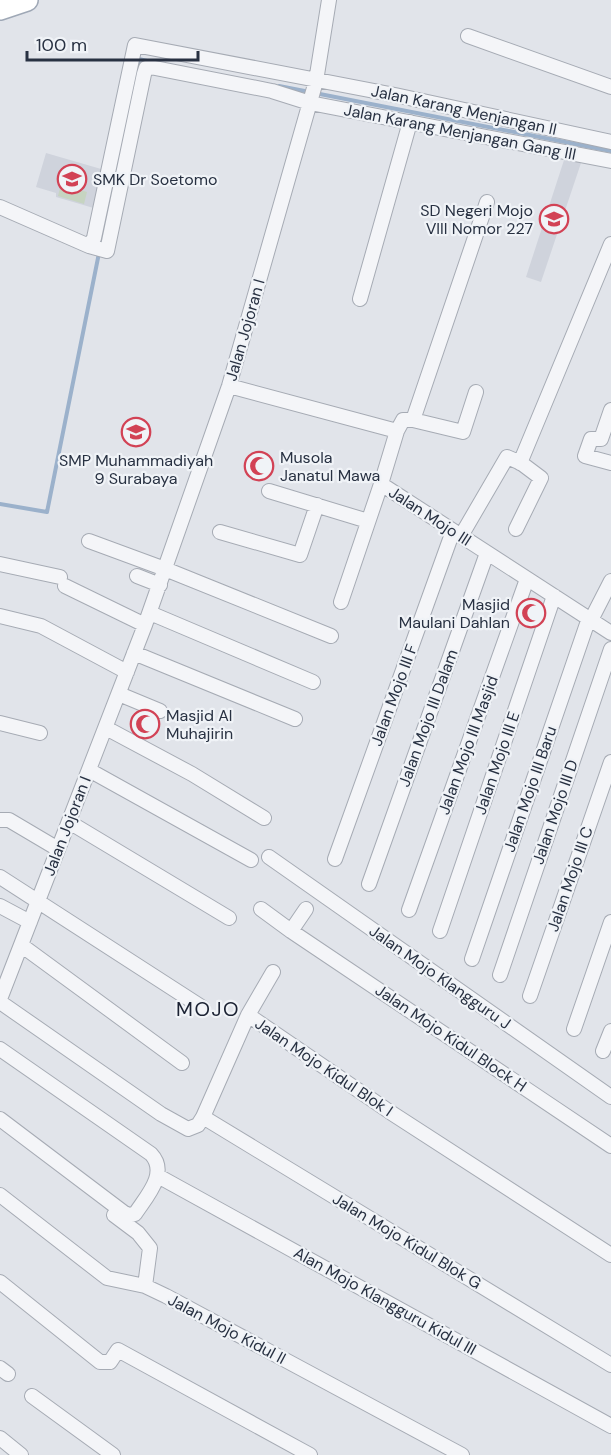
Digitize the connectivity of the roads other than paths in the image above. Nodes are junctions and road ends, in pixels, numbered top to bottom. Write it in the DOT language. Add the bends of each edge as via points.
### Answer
graph roads {
  1 [pos="27,0"];
  2 [pos="329,0"];
  3 [pos="0,9"];
  4 [pos="468,36"];
  5 [pos="137,69"];
  6 [pos="316,81"];
  7 [pos="611,87"];
  8 [pos="310,102"];
  9 [pos="434,107"];
  10 [pos="410,122"];
  11 [pos="430,125"];
  12 [pos="542,128"];
  13 [pos="611,142"];
  14 [pos="537,145"];
  15 [pos="611,161"];
  16 [pos="487,202"];
  17 [pos="0,207"];
  18 [pos="611,244"];
  19 [pos="360,299"];
  20 [pos="229,386"];
  21 [pos="476,392"];
  22 [pos="611,410"];
  23 [pos="413,420"];
  24 [pos="397,431"];
  25 [pos="520,463"];
  26 [pos="611,463"];
  27 [pos="381,484"];
  28 [pos="269,491"];
  29 [pos="317,505"];
  30 [pos="368,521"];
  31 [pos="516,529"];
  32 [pos="220,532"];
  33 [pos="457,534"];
  34 [pos="89,542"];
  35 [pos="487,553"];
  36 [pos="0,564"];
  37 [pos="165,569"];
  38 [pos="137,576"];
  39 [pos="527,579"];
  40 [pos="611,581"];
  41 [pos="160,585"];
  42 [pos="554,596"];
  43 [pos="340,602"];
  44 [pos="0,616"];
  45 [pos="147,619"];
  46 [pos="590,619"];
  47 [pos="611,633"];
  48 [pos="331,636"];
  49 [pos="611,650"];
  50 [pos="134,653"];
  51 [pos="127,672"];
  52 [pos="314,682"];
  53 [pos="119,694"];
  54 [pos="160,711"];
  55 [pos="295,719"];
  56 [pos="0,723"];
  57 [pos="106,728"];
  58 [pos="40,733"];
  59 [pos="611,762"];
  60 [pos="89,770"];
  61 [pos="264,818"];
  62 [pos="0,820"];
  63 [pos="69,822"];
  64 [pos="58,849"];
  65 [pos="269,857"];
  66 [pos="335,859"];
  67 [pos="251,860"];
  68 [pos="0,877"];
  69 [pos="369,884"];
  70 [pos="38,900"];
  71 [pos="0,906"];
  72 [pos="261,909"];
  73 [pos="306,909"];
  74 [pos="409,910"];
  75 [pos="229,918"];
  76 [pos="30,922"];
  77 [pos="611,922"];
  78 [pos="291,931"];
  79 [pos="440,931"];
  80 [pos="21,945"];
  81 [pos="472,959"];
  82 [pos="5,967"];
  83 [pos="273,972"];
  84 [pos="500,975"];
  85 [pos="530,996"];
  86 [pos="0,1001"];
  87 [pos="203,1008"];
  88 [pos="248,1015"];
  89 [pos="574,1029"];
  90 [pos="611,1031"];
  91 [pos="0,1049"];
  92 [pos="603,1052"];
  93 [pos="182,1063"];
  94 [pos="611,1097"];
  95 [pos="203,1117"];
  96 [pos="0,1119"];
  97 [pos="0,1129"];
  98 [pos="611,1146"];
  99 [pos="158,1176"];
  100 [pos="0,1195"];
  101 [pos="611,1255"];
  102 [pos="0,1282"];
  103 [pos="145,1286"];
  104 [pos="611,1365"];
  105 [pos="33,1396"];
  106 [pos="611,1426"];
  107 [pos="0,1438"];
  108 [pos="21,1455"];
  109 [pos="113,1455"];
  110 [pos="310,1455"];
  111 [pos="462,1455"];
  1 -- 3 [label="main road"];
  2 -- 6 [label="street, Jalan Jojoran I"];
  4 -- 7 [label="street"];
  5 -- 6 [label="street, Jalan Karang Menjangan II" via="135,45"];
  5 -- 8 [label="street, Jalan Karang Menjangan Gang III" via="150,67"];
  5 -- 17 [label="street" via="94,238 96,248"];
  6 -- 8 [label="street, Jalan Jojoran I"];
  6 -- 9 [label="street, Jalan Karang Menjangan II"];
  8 -- 10 [label="street, Jalan Karang Menjangan Gang III"];
  8 -- 20 [label="street, Jalan Jojoran I"];
  9 -- 11 [label="street"];
  9 -- 12 [label="street, Jalan Karang Menjangan II"];
  10 -- 11 [label="street, Jalan Karang Menjangan Gang III"];
  10 -- 19 [label="street"];
  11 -- 14 [label="street, Jalan Karang Menjangan Gang III"];
  12 -- 13 [label="street, Jalan Karang Menjangan II"];
  12 -- 14 [label="street"];
  14 -- 15 [label="street, Jalan Karang Menjangan Gang III"];
  16 -- 23 [label="street"];
  18 -- 25 [label="street"];
  20 -- 24 [label="street"];
  20 -- 37 [label="street, Jalan Jojoran I"];
  21 -- 23 [label="street" via="463,432"];
  22 -- 26 [label="street" via="601,439 591,439 585,456"];
  23 -- 24 [label="street" via="403,420"];
  24 -- 27 [label="street, Jalan Mojo III"];
  25 -- 31 [label="street" via="541,479"];
  25 -- 33 [label="street, Jalan Mojo III F" via="506,457"];
  27 -- 30 [label="street"];
  27 -- 33 [label="street, Jalan Mojo III"];
  28 -- 29 [label="street"];
  29 -- 30 [label="street"];
  29 -- 32 [label="street" via="300,555"];
  30 -- 43 [label="street"];
  33 -- 35 [label="street, Jalan Mojo III"];
  33 -- 66 [label="street, Jalan Mojo III F"];
  34 -- 37 [label="street"];
  35 -- 39 [label="street, Jalan Mojo III"];
  35 -- 69 [label="street, Jalan Mojo III Dalam"];
  36 -- 45 [label="street" via="63,581"];
  37 -- 41 [label="street, Jalan Jojoran I"];
  37 -- 48 [label="street"];
  38 -- 41 [label="street"];
  39 -- 42 [label="street, Jalan Mojo III"];
  39 -- 74 [label="street, Jalan Mojo III Masjid"];
  40 -- 46 [label="street, Jalan Mojo III Baru"];
  41 -- 45 [label="street, Jalan Jojoran I"];
  42 -- 46 [label="street, Jalan Mojo III"];
  42 -- 79 [label="street, Jalan Mojo III E"];
  44 -- 51 [label="street" via="41,626"];
  45 -- 50 [label="street, Jalan Jojoran I"];
  45 -- 52 [label="street"];
  46 -- 47 [label="street, Jalan Mojo III"];
  46 -- 81 [label="street, Jalan Mojo III Baru"];
  49 -- 84 [label="street, Jalan Mojo III D"];
  50 -- 51 [label="street, Jalan Jojoran I"];
  50 -- 55 [label="street"];
  51 -- 53 [label="street, Jalan Jojoran I"];
  53 -- 54 [label="street"];
  53 -- 57 [label="street, Jalan Jojoran I"];
  56 -- 58 [label="street"];
  57 -- 60 [label="street, Jalan Jojoran I"];
  57 -- 61 [label="street"];
  59 -- 85 [label="street, Jalan Mojo III C"];
  60 -- 63 [label="street, Jalan Jojoran I"];
  60 -- 67 [label="street"];
  62 -- 64 [label="street" via="9,820"];
  63 -- 64 [label="street, Jalan Jojoran I"];
  63 -- 75 [label="street"];
  64 -- 70 [label="street, Jalan Jojoran I"];
  65 -- 94 [label="street, Jalan Mojo Klangguru J"];
  68 -- 70 [label="street"];
  70 -- 76 [label="street, Jalan Jojoran I"];
  70 -- 87 [label="street"];
  71 -- 76 [label="street"];
  72 -- 78 [label="street, Jalan Mojo Kidul Block H"];
  73 -- 78 [label="street"];
  76 -- 80 [label="street, Jalan Jojoran I"];
  77 -- 89 [label="street"];
  78 -- 98 [label="street, Jalan Mojo Kidul Block H"];
  80 -- 82 [label="street, Jalan Jojoran I"];
  80 -- 93 [label="street"];
  82 -- 86 [label="street, Jalan Jojoran I"];
  83 -- 88 [label="street"];
  86 -- 95 [label="street" via="178,1125 191,1128"];
  88 -- 95 [label="street, Jalan Mojo Kidul Blok I"];
  88 -- 101 [label="street, Jalan Mojo Kidul Blok I"];
  90 -- 92 [label="street"];
  91 -- 99 [label="street" via="151,1154 158,1165"];
  95 -- 104 [label="street, Jalan Mojo Kidul Blok G"];
  96 -- 99 [label="street" via="127,1215 135,1214"];
  97 -- 103 [label="street" via="138,1233 150,1248"];
  99 -- 106 [label="street, Alan Mojo Klangguru Kidul III"];
  100 -- 103 [label="street, Jalan Mojo Kidul II" via="107,1278"];
  102 -- 110 [label="street" via="100,1362 110,1362 118,1350"];
  103 -- 111 [label="street, Jalan Mojo Kidul II"];
  105 -- 109 [label="street"];
  107 -- 108 [label="street"];
}
